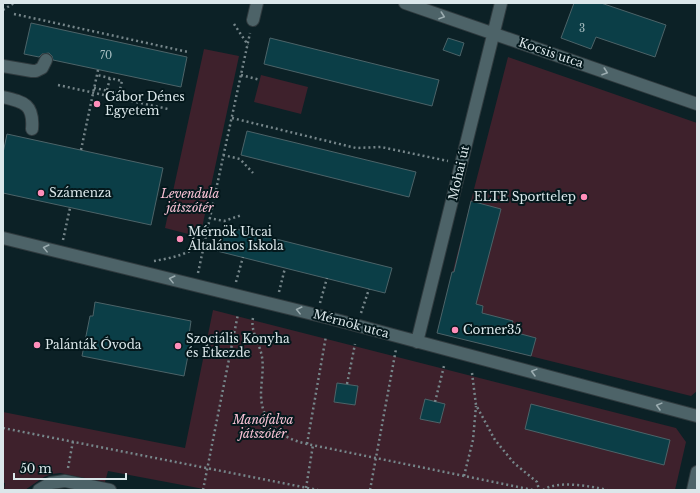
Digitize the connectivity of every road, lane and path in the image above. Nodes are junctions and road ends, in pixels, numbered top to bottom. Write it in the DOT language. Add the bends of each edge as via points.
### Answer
graph roads {
  1 [pos="14,3"];
  2 [pos="257,3"];
  3 [pos="405,3"];
  4 [pos="501,3"];
  5 [pos="3,10"];
  6 [pos="14,14"];
  7 [pos="253,20"];
  8 [pos="234,24"];
  9 [pos="493,34"];
  10 [pos="248,45"];
  11 [pos="188,52"];
  12 [pos="46,60"];
  13 [pos="3,66"];
  14 [pos="98,70"];
  15 [pos="97,75"];
  16 [pos="241,75"];
  17 [pos="110,78"];
  18 [pos="260,80"];
  19 [pos="58,85"];
  20 [pos="94,88"];
  21 [pos="107,90"];
  22 [pos="93,93"];
  23 [pos="3,97"];
  24 [pos="697,104"];
  25 [pos="168,109"];
  26 [pos="232,118"];
  27 [pos="32,129"];
  28 [pos="81,150"];
  29 [pos="223,155"];
  30 [pos="461,164"];
  31 [pos="253,173"];
  32 [pos="70,208"];
  33 [pos="242,214"];
  34 [pos="209,218"];
  35 [pos="3,238"];
  36 [pos="205,238"];
  37 [pos="63,240"];
  38 [pos="243,257"];
  39 [pos="152,262"];
  40 [pos="285,268"];
  41 [pos="198,273"];
  42 [pos="327,278"];
  43 [pos="236,283"];
  44 [pos="369,288"];
  45 [pos="278,294"];
  46 [pos="319,304"];
  47 [pos="238,314"];
  48 [pos="361,315"];
  49 [pos="253,318"];
  50 [pos="326,336"];
  51 [pos="418,342"];
  52 [pos="355,344"];
  53 [pos="395,354"];
  54 [pos="444,366"];
  55 [pos="472,373"];
  56 [pos="347,384"];
  57 [pos="435,402"];
  58 [pos="476,405"];
  59 [pos="697,416"];
  60 [pos="3,428"];
  61 [pos="73,442"];
  62 [pos="307,444"];
  63 [pos="313,445"];
  64 [pos="376,458"];
  65 [pos="207,468"];
  66 [pos="697,472"];
  67 [pos="464,476"];
  68 [pos="65,481"];
  69 [pos="589,486"];
  70 [pos="306,488"];
  71 [pos="39,490"];
  72 [pos="110,490"];
  73 [pos="203,490"];
  74 [pos="318,490"];
  75 [pos="370,490"];
  76 [pos="533,490"];
  77 [pos="539,490"];
  78 [pos="543,490"];
  79 [pos="589,490"];
  80 [pos="607,490"];
  81 [pos="692,490"];
  1 -- 5 [label="path"];
  2 -- 7 [label="street"];
  3 -- 9 [label="street, Kocsis utca, one-way"];
  4 -- 9 [label="street, Mohai út"];
  6 -- 11 [label="path"];
  7 -- 10 [label="path"];
  8 -- 10 [label="path"];
  9 -- 24 [label="street, Kocsis utca, one-way"];
  9 -- 30 [label="street, Mohai út"];
  10 -- 16 [label="path"];
  12 -- 13 [label="street" via="42,68 36,71"];
  14 -- 15 [label="path"];
  15 -- 17 [label="path"];
  15 -- 20 [label="path"];
  16 -- 18 [label="path"];
  16 -- 26 [label="path"];
  17 -- 21 [label="path"];
  17 -- 21 [label="path" via="122,81 119,93"];
  19 -- 22 [label="path"];
  20 -- 21 [label="path"];
  20 -- 22 [label="path"];
  22 -- 25 [label="path"];
  22 -- 28 [label="path"];
  23 -- 27 [label="street" via="19,101 29,108"];
  26 -- 29 [label="path"];
  26 -- 30 [label="path" via="356,148 381,147"];
  29 -- 31 [label="path" via="240,159"];
  29 -- 34 [label="path"];
  30 -- 51 [label="street, Mohai út"];
  32 -- 37 [label="path"];
  33 -- 34 [label="path" via="224,221"];
  34 -- 36 [label="path"];
  51 -- 35 [label="street, Mérnök utca, one-way"];
  36 -- 39 [label="path" via="197,247"];
  36 -- 41 [label="path"];
  38 -- 43 [label="path"];
  40 -- 45 [label="path"];
  42 -- 46 [label="path"];
  44 -- 48 [label="path"];
  47 -- 65 [label="path"];
  49 -- 62 [label="path" via="252,323 262,360 262,406 267,420 283,435"];
  50 -- 62 [label="path"];
  59 -- 51 [label="street, Mérnök utca, one-way"];
  52 -- 56 [label="path"];
  53 -- 64 [label="path"];
  54 -- 57 [label="path"];
  55 -- 58 [label="path"];
  58 -- 67 [label="path"];
  58 -- 77 [label="path" via="495,440 514,463 537,482"];
  60 -- 61 [label="path"];
  61 -- 65 [label="path"];
  61 -- 68 [label="path"];
  62 -- 63 [label="path"];
  63 -- 64 [label="path"];
  63 -- 70 [label="path"];
  64 -- 67 [label="path"];
  64 -- 75 [label="path"];
  65 -- 70 [label="path"];
  65 -- 73 [label="path"];
  66 -- 81 [label="street"];
  67 -- 76 [label="path"];
  68 -- 71 [label="street" via="51,483"];
  68 -- 72 [label="street"];
  69 -- 78 [label="path" via="553,486"];
  69 -- 79 [label="path"];
  69 -- 80 [label="path"];
  70 -- 74 [label="path"];
}
